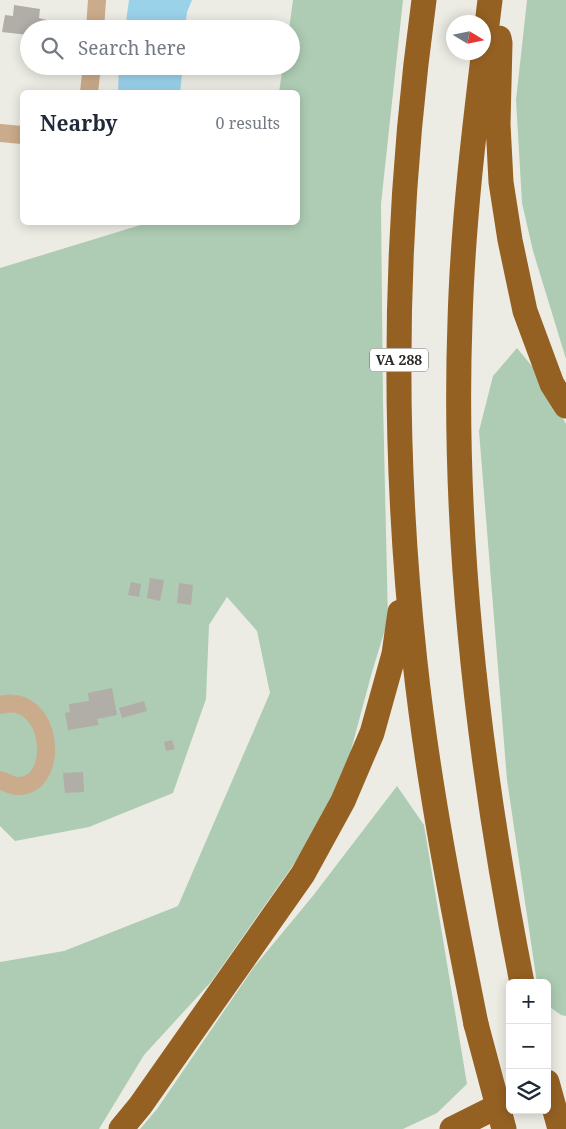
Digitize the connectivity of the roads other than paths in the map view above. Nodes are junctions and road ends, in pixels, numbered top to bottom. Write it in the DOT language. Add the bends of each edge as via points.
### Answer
graph roads {
  1 [pos="97,0"];
  2 [pos="424,0"];
  3 [pos="491,0"];
  4 [pos="96,20"];
  5 [pos="91,75"];
  6 [pos="89,90"];
  7 [pos="0,133"];
  8 [pos="20,135"];
  9 [pos="566,406"];
  10 [pos="406,565"];
  11 [pos="0,705"];
  12 [pos="0,780"];
  13 [pos="521,979"];
  14 [pos="566,1072"];
  15 [pos="551,1080"];
  16 [pos="551,1096"];
  17 [pos="506,1102"];
  18 [pos="121,1129"];
  19 [pos="452,1129"];
  20 [pos="504,1129"];
  21 [pos="560,1129"];
  1 -- 4 [label="street"];
  2 -- 10 [label="highway, VA 288" via="407,155 401,250 398,388"];
  3 -- 9 [label="highway" via="500,43 498,124 501,182 510,240 525,312 552,384"];
  3 -- 13 [label="highway" via="465,228 459,424 470,640 480,734"];
  5 -- 6 [label="street"];
  7 -- 8 [label="street"];
  10 -- 18 [label="highway" via="394,654 372,733 344,801 303,874"];
  10 -- 20 [label="highway, bridge" via="426,746 449,885 476,1024"];
  11 -- 12 [label="street" via="18,704 30,710 43,729 46,744 46,756 35,780 19,786"];
  14 -- 15 [label="highway"];
  16 -- 21 [label="highway"];
  17 -- 19 [label="highway"];
}
